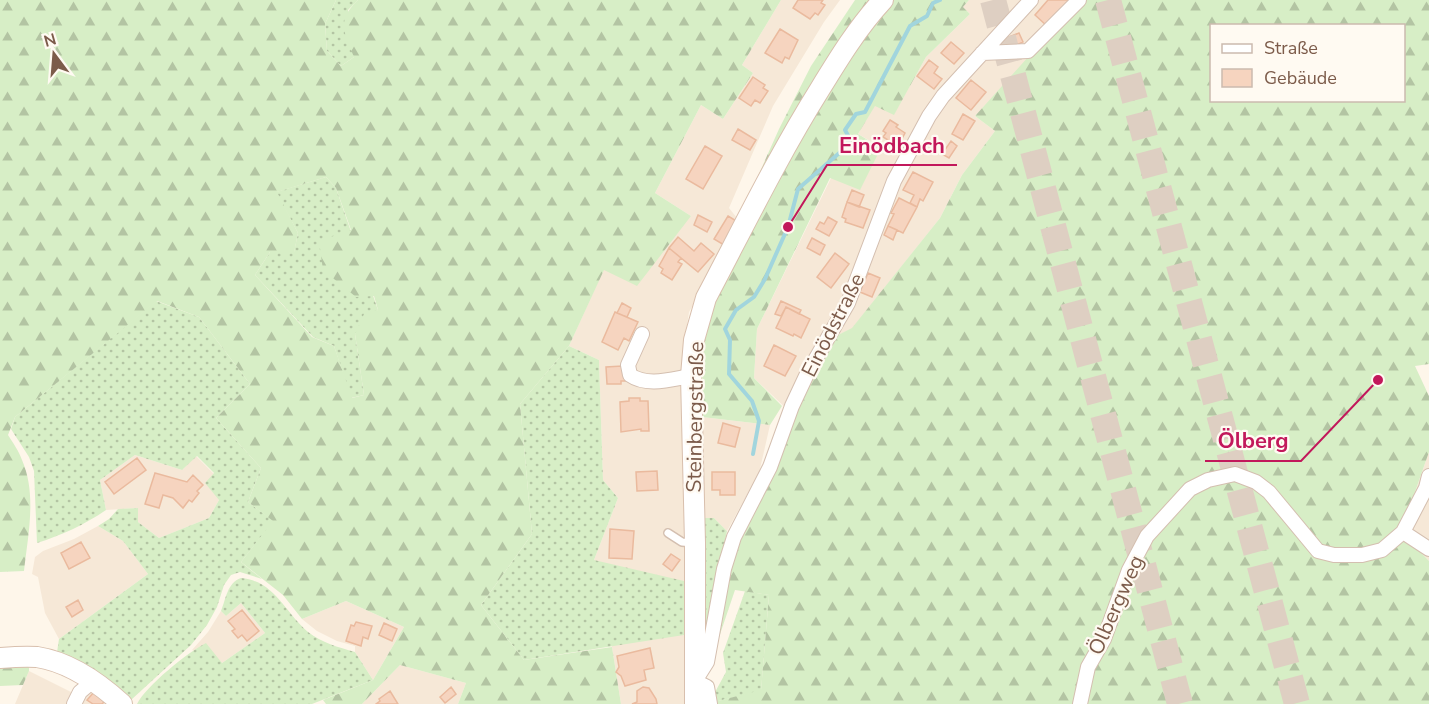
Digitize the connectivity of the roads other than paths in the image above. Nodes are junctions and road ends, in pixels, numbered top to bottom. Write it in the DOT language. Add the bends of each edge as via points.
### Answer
graph roads {
  1 [pos="883,0"];
  2 [pos="1031,0"];
  3 [pos="1079,0"];
  4 [pos="982,53"];
  5 [pos="642,333"];
  6 [pos="691,376"];
  7 [pos="1429,477"];
  8 [pos="1403,532"];
  9 [pos="668,533"];
  10 [pos="695,543"];
  11 [pos="1429,549"];
  12 [pos="0,657"];
  13 [pos="93,681"];
  14 [pos="695,681"];
  15 [pos="74,704"];
  16 [pos="122,704"];
  17 [pos="695,704"];
  18 [pos="710,704"];
  19 [pos="1080,704"];
  1 -- 6 [label="main road, Steinbergstraße" via="864,20 806,112 706,298 694,340"];
  2 -- 4 [label="street, Einödstraße"];
  3 -- 4 [label="street" via="1028,51"];
  4 -- 14 [label="street, Einödstraße" via="943,96 894,181 848,303 795,400 770,467 734,537 724,568 707,662"];
  5 -- 6 [label="street" via="628,365 630,375 651,382"];
  6 -- 10 [label="main road, Steinbergstraße"];
  7 -- 8 [label="street, Ölbergweg"];
  8 -- 11 [label="street"];
  8 -- 19 [label="street, Ölbergweg" via="1382,550 1334,555 1318,551 1256,482 1234,474 1190,489 1147,536 1129,570 1104,639 1088,667"];
  9 -- 10 [label="lane" via="682,542"];
  10 -- 14 [label="main road, Steinbergstraße"];
  12 -- 13 [label="main road" via="38,657"];
  13 -- 15 [label="street" via="80,692"];
  13 -- 16 [label="main road"];
  14 -- 17 [label="main road, Steinbergstraße"];
  14 -- 18 [label="street" via="707,687"];
}
